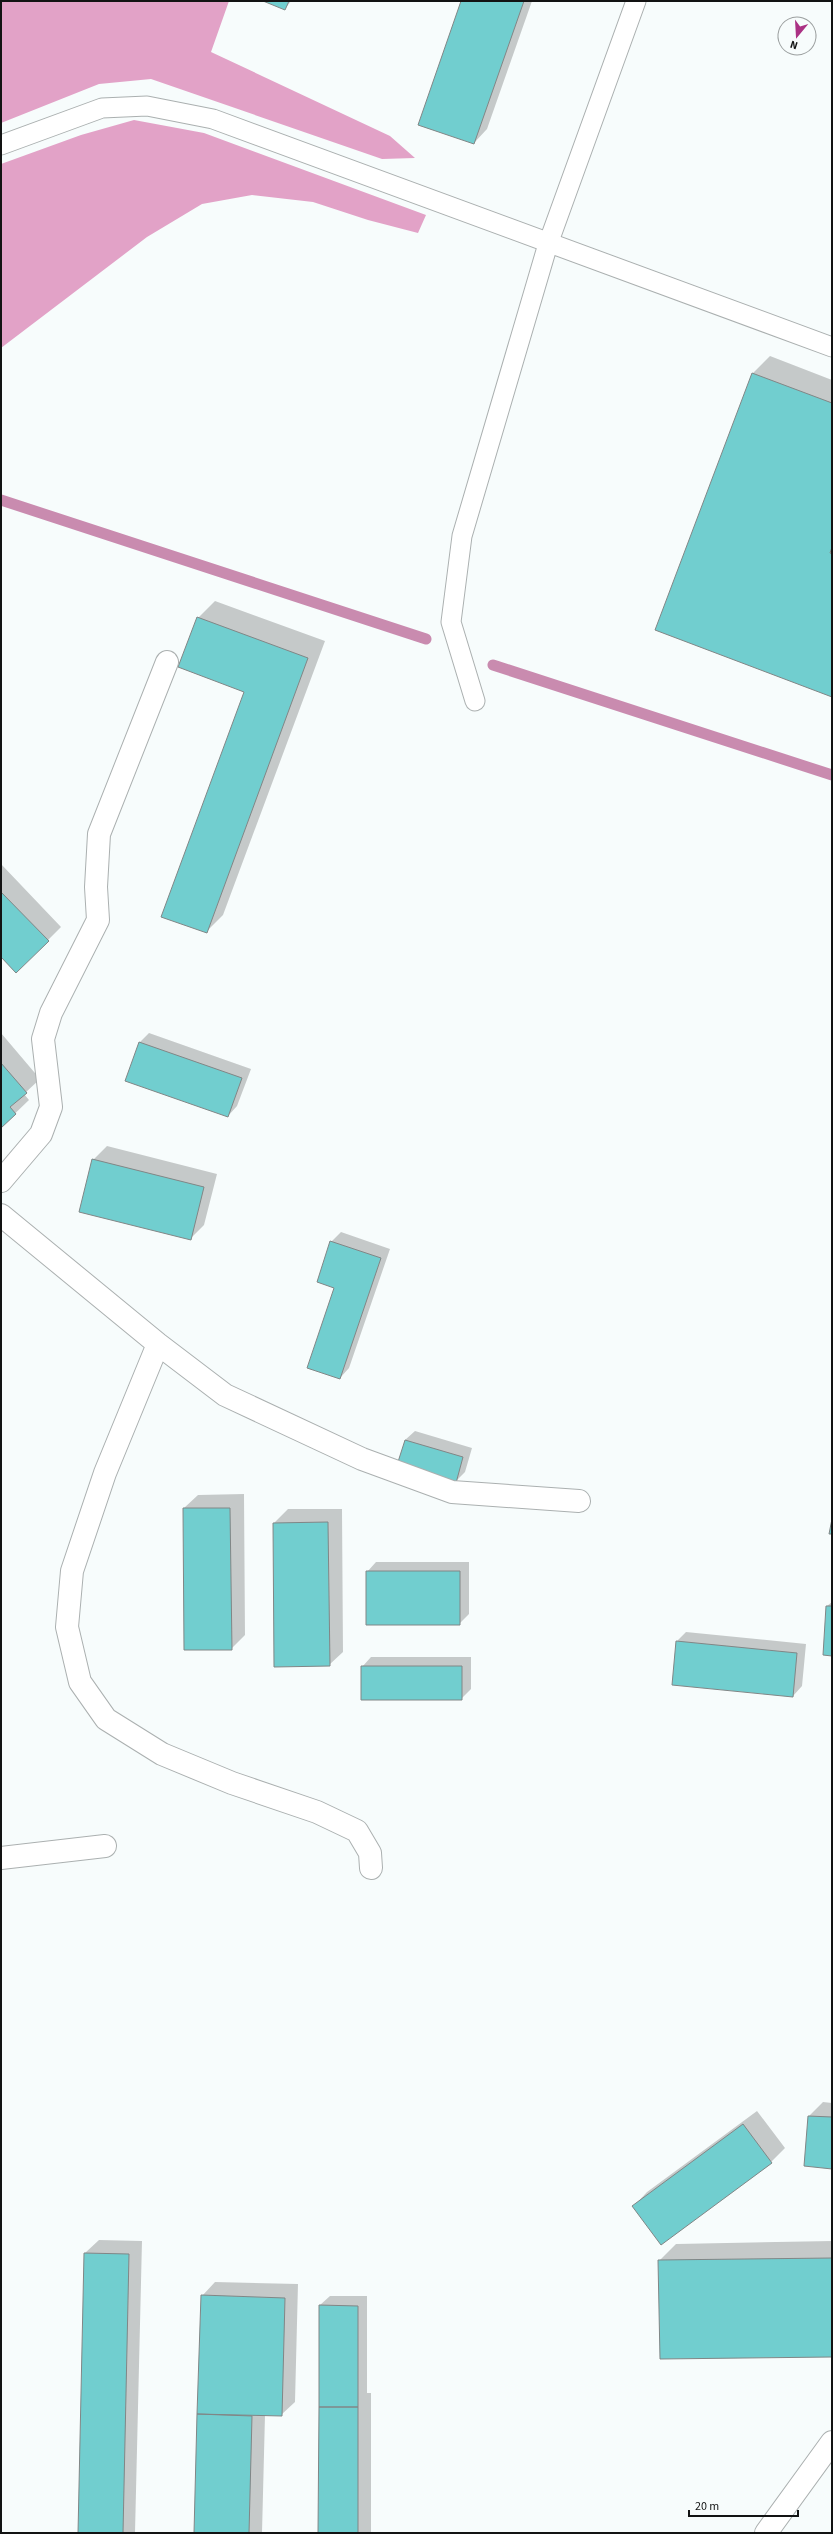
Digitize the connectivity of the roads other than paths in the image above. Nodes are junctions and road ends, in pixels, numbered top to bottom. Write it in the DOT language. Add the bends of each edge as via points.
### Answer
graph roads {
  1 [pos="636,1"];
  2 [pos="1,145"];
  3 [pos="548,244"];
  4 [pos="832,347"];
  5 [pos="167,662"];
  6 [pos="475,702"];
  7 [pos="1,1181"];
  8 [pos="1,1215"];
  9 [pos="158,1344"];
  10 [pos="579,1501"];
  11 [pos="105,1846"];
  12 [pos="1,1858"];
  13 [pos="370,1868"];
  14 [pos="832,2442"];
  15 [pos="766,2533"];
  1 -- 3 [label="lane"];
  2 -- 3 [label="lane" via="102,108 147,106 213,119"];
  3 -- 4 [label="lane"];
  3 -- 6 [label="lane" via="462,536 451,622"];
  5 -- 7 [label="street" via="99,834 96,887 98,920 51,1013 43,1038 51,1107 41,1134"];
  8 -- 9 [label="street"];
  9 -- 10 [label="street" via="225,1395 362,1459 452,1492"];
  9 -- 13 [label="street" via="105,1473 72,1570 67,1627 80,1682 106,1720 162,1754 232,1783 317,1812 357,1831 370,1853"];
  11 -- 12 [label="street"];
  14 -- 15 [label="street"];
}
